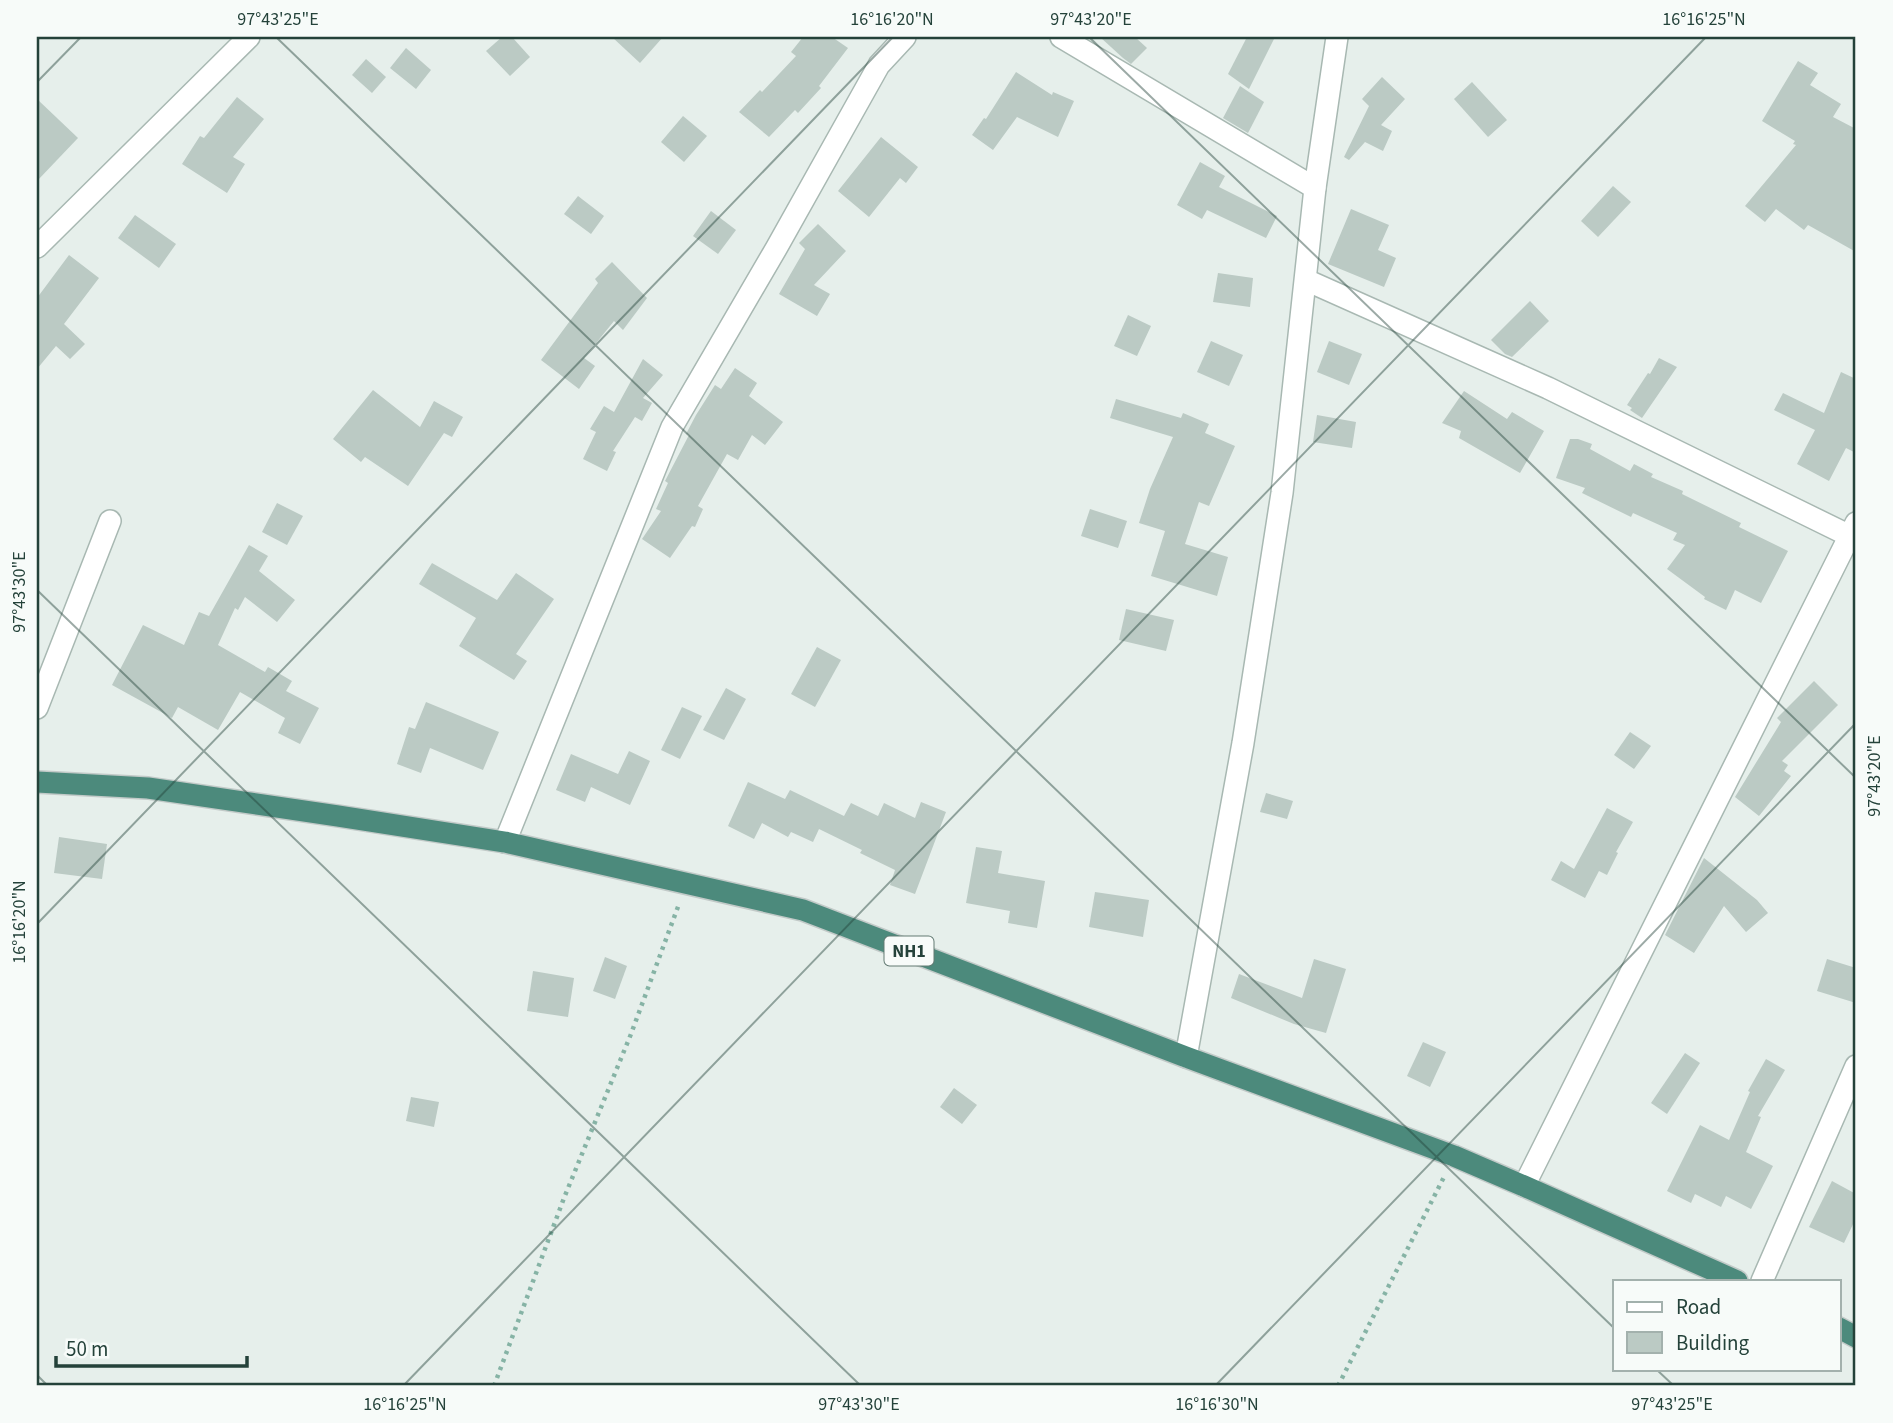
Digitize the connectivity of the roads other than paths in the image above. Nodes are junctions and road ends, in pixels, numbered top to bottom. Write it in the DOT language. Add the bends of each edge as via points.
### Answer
graph roads {
  1 [pos="249,37"];
  2 [pos="905,37"];
  3 [pos="1061,37"];
  4 [pos="1337,37"];
  5 [pos="1315,188"];
  6 [pos="37,247"];
  7 [pos="1306,280"];
  8 [pos="110,522"];
  9 [pos="1854,533"];
  10 [pos="37,708"];
  11 [pos="37,782"];
  12 [pos="505,842"];
  13 [pos="1186,1057"];
  14 [pos="1856,1066"];
  15 [pos="1524,1186"];
  16 [pos="1735,1280"];
  17 [pos="1762,1280"];
  18 [pos="1840,1329"];
  19 [pos="1856,1337"];
  1 -- 6 [label="street"];
  2 -- 12 [label="street" via="879,65 672,427"];
  3 -- 5 [label="street"];
  4 -- 5 [label="street"];
  5 -- 7 [label="street"];
  7 -- 9 [label="street" via="1549,388"];
  7 -- 13 [label="street" via="1282,493"];
  8 -- 10 [label="street"];
  9 -- 15 [label="street"];
  11 -- 12 [label="highway, NH1" via="148,788"];
  12 -- 13 [label="highway, NH1" via="803,910"];
  13 -- 15 [label="highway, NH1"];
  14 -- 17 [label="street"];
  15 -- 16 [label="highway, NH1"];
  18 -- 19 [label="highway"];
}
